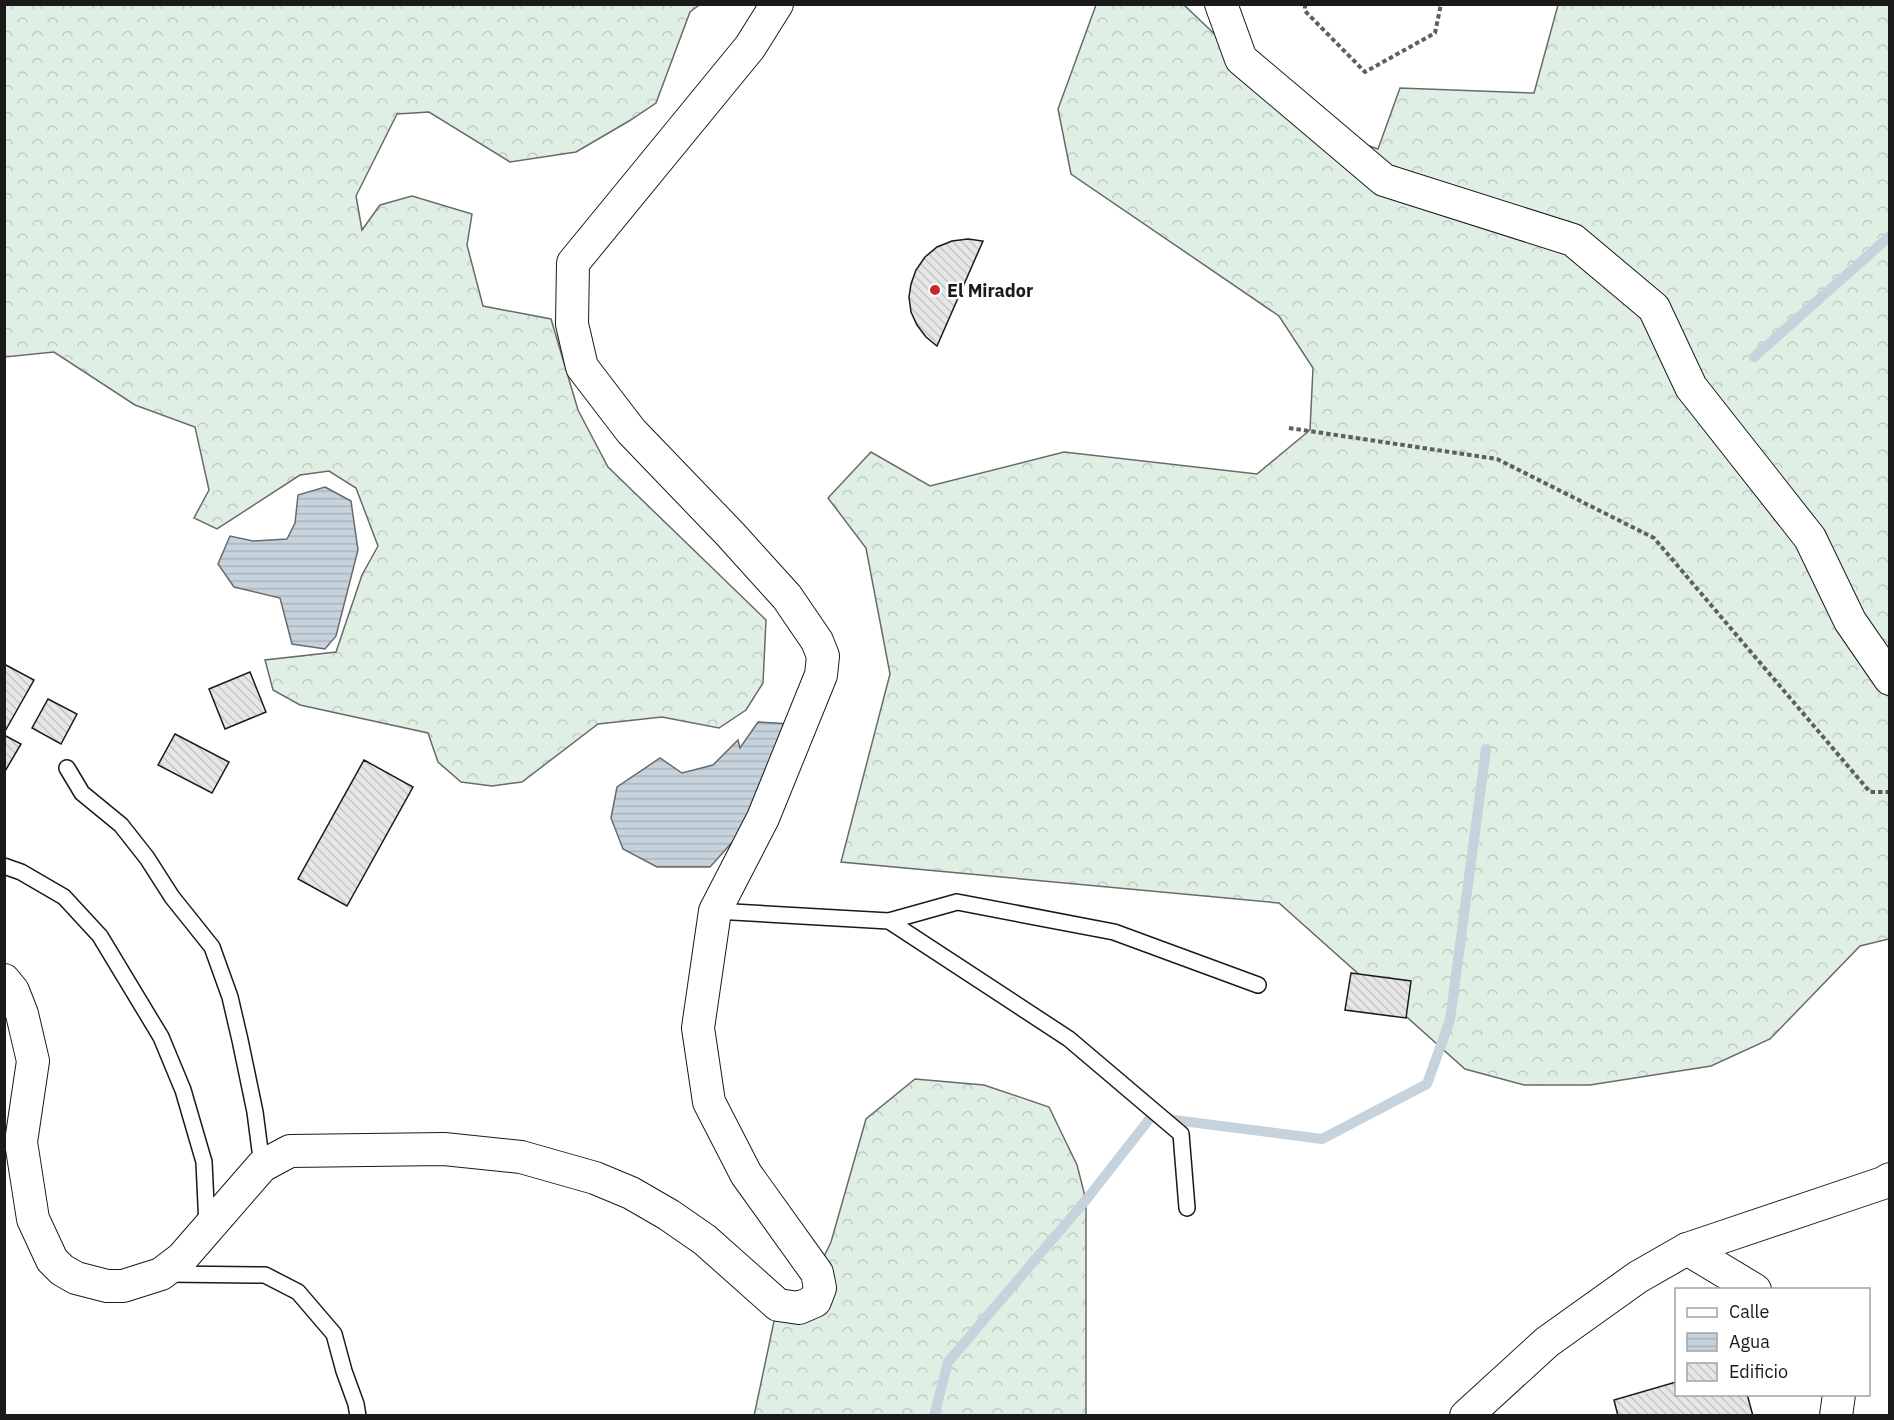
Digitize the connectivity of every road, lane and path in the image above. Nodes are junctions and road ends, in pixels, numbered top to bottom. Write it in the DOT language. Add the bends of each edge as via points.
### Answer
graph roads {
  1 [pos="777,4"];
  2 [pos="1221,4"];
  3 [pos="1305,4"];
  4 [pos="1441,4"];
  5 [pos="1289,428"];
  6 [pos="1890,679"];
  7 [pos="68,768"];
  8 [pos="1890,792"];
  9 [pos="4,866"];
  10 [pos="716,912"];
  11 [pos="889,921"];
  12 [pos="4,980"];
  13 [pos="1258,985"];
  14 [pos="13,1149"];
  15 [pos="262,1166"];
  16 [pos="1890,1179"];
  17 [pos="1187,1208"];
  18 [pos="207,1229"];
  19 [pos="1687,1249"];
  20 [pos="161,1274"];
  21 [pos="1752,1288"];
  22 [pos="1839,1396"];
  23 [pos="358,1416"];
  24 [pos="1466,1416"];
  25 [pos="1836,1416"];
  1 -- 10 [label="street" via="750,47 573,263 572,324 582,367 631,431 787,597 818,640 823,656 821,675 763,819"];
  2 -- 6 [label="street" via="1240,59 1384,180 1573,240 1654,308 1691,387 1810,538 1850,621"];
  3 -- 4 [label="path" via="1305,11 1365,72 1435,33"];
  5 -- 8 [label="path" via="1497,459 1654,538 1870,792"];
  7 -- 15 [label="lane" via="82,793 121,825 212,947 240,1040"];
  9 -- 18 [label="lane" via="64,897 100,936 161,1037 183,1090 204,1162"];
  10 -- 11 [label="lane"];
  10 -- 15 [label="street" via="698,1028 709,1102 746,1174 818,1273 820,1288 815,1301 800,1308 778,1305 705,1240 631,1193 596,1178 521,1157 444,1149 290,1151"];
  11 -- 13 [label="lane" via="957,902 1114,932"];
  11 -- 17 [label="lane" via="1069,1039 1181,1134"];
  12 -- 14 [label="street" via="22,1014 33,1061"];
  14 -- 20 [label="street" via="33,1219 52,1260 62,1270 107,1286 123,1286"];
  15 -- 18 [label="street"];
  16 -- 19 [label="street"];
  18 -- 20 [label="street" via="182,1258"];
  19 -- 21 [label="street"];
  19 -- 24 [label="street" via="1638,1277 1547,1342"];
  20 -- 23 [label="lane" via="265,1275 298,1292 333,1334"];
  22 -- 25 [label="street"];
}
